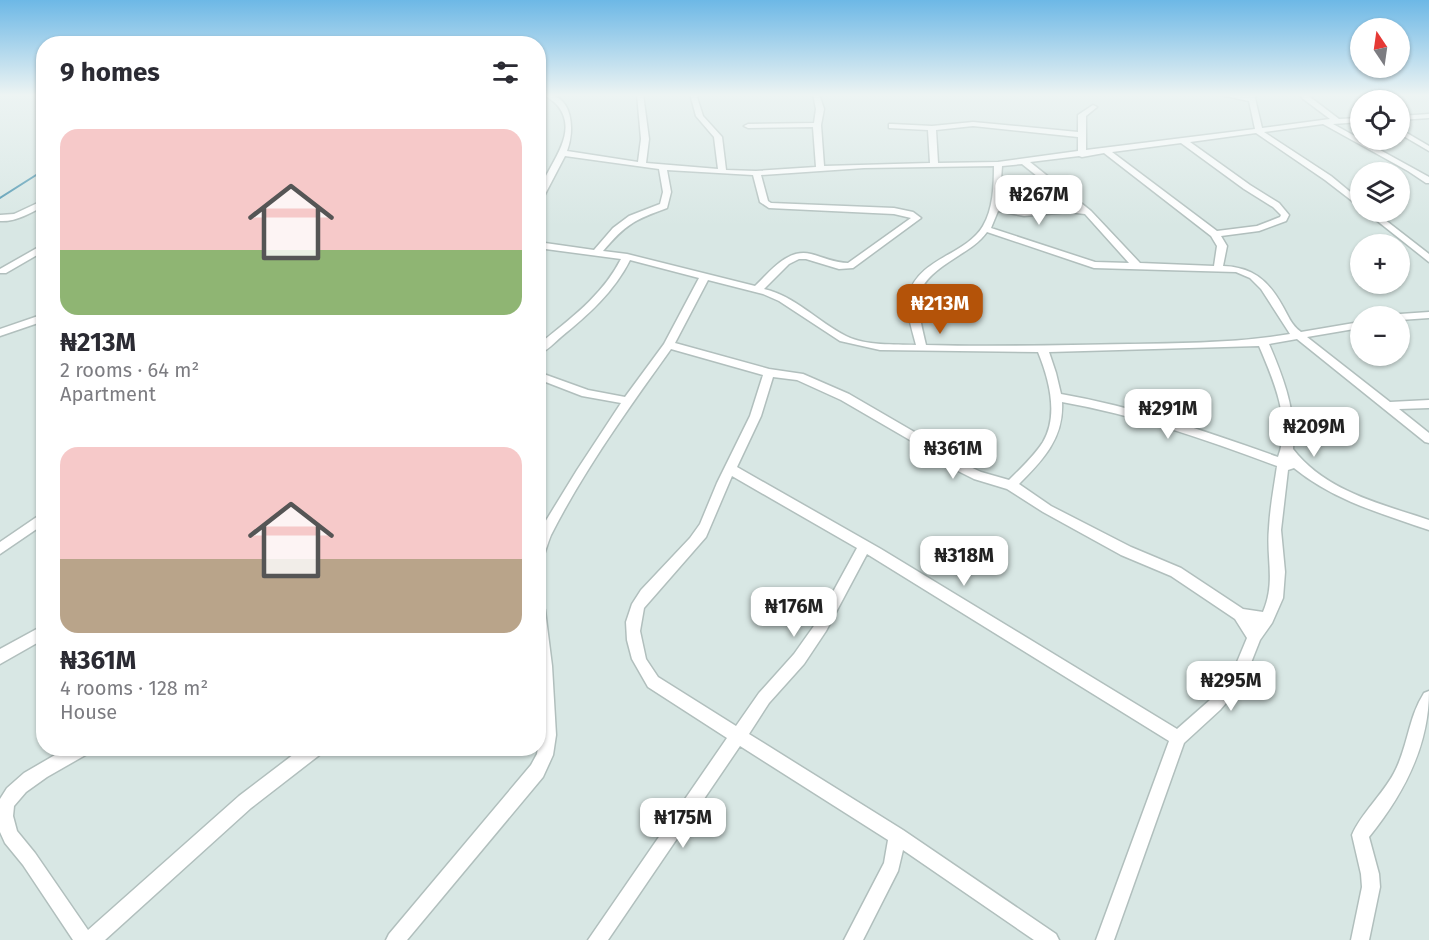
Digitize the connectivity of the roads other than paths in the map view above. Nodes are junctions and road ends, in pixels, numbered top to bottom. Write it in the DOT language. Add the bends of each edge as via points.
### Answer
graph roads {
  1 [pos="1081,137"];
  2 [pos="567,138"];
  3 [pos="645,138"];
  4 [pos="718,138"];
  5 [pos="818,138"];
  6 [pos="933,138"];
  7 [pos="1082,138"];
  8 [pos="1210,138"];
  9 [pos="1268,138"];
  10 [pos="1354,138"];
  11 [pos="1411,138"];
  12 [pos="1184,141"];
  13 [pos="1429,149"];
  14 [pos="1103,151"];
  15 [pos="563,153"];
  16 [pos="1082,155"];
  17 [pos="1025,162"];
  18 [pos="998,164"];
  19 [pos="642,165"];
  20 [pos="934,165"];
  21 [pos="663,167"];
  22 [pos="820,169"];
  23 [pos="723,172"];
  24 [pos="756,173"];
  25 [pos="1429,182"];
  26 [pos="546,185"];
  27 [pos="1350,196"];
  28 [pos="36,206"];
  29 [pos="995,208"];
  30 [pos="1088,213"];
  31 [pos="0,218"];
  32 [pos="1383,222"];
  33 [pos="986,229"];
  34 [pos="1215,234"];
  35 [pos="546,246"];
  36 [pos="36,252"];
  37 [pos="596,253"];
  38 [pos="627,257"];
  39 [pos="1429,259"];
  40 [pos="1137,267"];
  41 [pos="1218,267"];
  42 [pos="3,271"];
  43 [pos="705,276"];
  44 [pos="757,290"];
  45 [pos="1429,315"];
  46 [pos="1410,316"];
  47 [pos="36,319"];
  48 [pos="1350,327"];
  49 [pos="0,333"];
  50 [pos="1299,336"];
  51 [pos="1263,342"];
  52 [pos="546,344"];
  53 [pos="669,345"];
  54 [pos="921,349"];
  55 [pos="1042,349"];
  56 [pos="769,373"];
  57 [pos="546,378"];
  58 [pos="1056,397"];
  59 [pos="628,401"];
  60 [pos="1429,404"];
  61 [pos="1389,406"];
  62 [pos="1429,439"];
  63 [pos="1287,450"];
  64 [pos="1283,466"];
  65 [pos="1302,467"];
  66 [pos="730,469"];
  67 [pos="1011,486"];
  68 [pos="36,523"];
  69 [pos="1429,525"];
  70 [pos="546,533"];
  71 [pos="864,547"];
  72 [pos="0,549"];
  73 [pos="1240,615"];
  74 [pos="1267,619"];
  75 [pos="36,636"];
  76 [pos="1254,637"];
  77 [pos="0,657"];
  78 [pos="546,689"];
  79 [pos="1429,698"];
  80 [pos="739,737"];
  81 [pos="1178,738"];
  82 [pos="546,748"];
  83 [pos="70,756"];
  84 [pos="305,756"];
  85 [pos="544,756"];
  86 [pos="897,836"];
  87 [pos="84,940"];
  88 [pos="92,940"];
  89 [pos="395,940"];
  90 [pos="597,940"];
  91 [pos="853,940"];
  92 [pos="1050,940"];
  93 [pos="1105,940"];
  94 [pos="1360,940"];
  1 -- 16 [label="street"];
  2 -- 15 [label="street"];
  3 -- 19 [label="street"];
  4 -- 23 [label="street"];
  5 -- 22 [label="street"];
  6 -- 20 [label="street"];
  7 -- 14 [label="street"];
  8 -- 12 [label="street"];
  9 -- 27 [label="street"];
  10 -- 25 [label="street"];
  11 -- 13 [label="street"];
  12 -- 14 [label="street"];
  12 -- 34 [label="street" via="1276,204 1285,215 1259,228"];
  14 -- 16 [label="street"];
  14 -- 34 [label="street"];
  15 -- 19 [label="street"];
  15 -- 26 [label="street"];
  16 -- 17 [label="street"];
  17 -- 18 [label="street"];
  17 -- 30 [label="street"];
  18 -- 20 [label="street"];
  18 -- 29 [label="street"];
  19 -- 21 [label="street"];
  20 -- 22 [label="street"];
  21 -- 23 [label="street"];
  21 -- 37 [label="street" via="667,202 664,206 616,230"];
  22 -- 24 [label="street"];
  23 -- 24 [label="street"];
  24 -- 44 [label="street" via="764,202 774,206 894,211 917,218 849,266 796,256"];
  28 -- 31 [label="street" via="16,217"];
  29 -- 30 [label="street" via="1024,213 1068,209"];
  29 -- 33 [label="street"];
  30 -- 40 [label="street"];
  32 -- 39 [label="street"];
  33 -- 40 [label="street" via="1094,265"];
  33 -- 54 [label="street" via="948,256 916,286 913,306"];
  34 -- 41 [label="street" via="1222,246"];
  35 -- 37 [label="street"];
  36 -- 42 [label="street"];
  37 -- 38 [label="street"];
  38 -- 43 [label="street"];
  38 -- 52 [label="street" via="604,294"];
  40 -- 41 [label="street"];
  41 -- 50 [label="street" via="1238,269 1253,276 1277,304 1288,327"];
  43 -- 44 [label="street"];
  43 -- 53 [label="street"];
  44 -- 54 [label="street" via="782,299 844,339 880,347"];
  45 -- 46 [label="street"];
  47 -- 49 [label="street"];
  48 -- 50 [label="street"];
  50 -- 51 [label="street"];
  50 -- 61 [label="street"];
  51 -- 55 [label="street"];
  51 -- 63 [label="street" via="1285,394 1290,428"];
  53 -- 56 [label="street"];
  53 -- 59 [label="street"];
  54 -- 55 [label="street"];
  55 -- 58 [label="street"];
  56 -- 66 [label="street" via="756,419"];
  56 -- 67 [label="street" via="822,385 960,467"];
  57 -- 59 [label="street" via="586,393"];
  58 -- 64 [label="street" via="1196,432"];
  58 -- 67 [label="street" via="1058,416 1047,446"];
  59 -- 70 [label="street"];
  60 -- 61 [label="street"];
  61 -- 62 [label="street"];
  63 -- 64 [label="street"];
  63 -- 65 [label="street"];
  64 -- 65 [label="street"];
  64 -- 74 [label="street" via="1275,530 1276,598"];
  65 -- 69 [label="street" via="1354,498"];
  66 -- 71 [label="street"];
  66 -- 80 [label="street" via="702,532 638,605 633,627 645,674"];
  67 -- 73 [label="street" via="1126,551 1176,572"];
  68 -- 72 [label="street"];
  71 -- 80 [label="street" via="821,627 764,698"];
  71 -- 81 [label="street"];
  73 -- 74 [label="street"];
  73 -- 76 [label="street"];
  74 -- 76 [label="street"];
  75 -- 77 [label="street"];
  76 -- 81 [label="street" via="1238,678"];
  78 -- 82 [label="street"];
  79 -- 94 [label="street" via="1415,727 1408,760 1395,791 1360,835 1371,887"];
  80 -- 86 [label="street"];
  80 -- 90 [label="street"];
  81 -- 93 [label="street"];
  83 -- 87 [label="street" via="13,794 5,813 11,838"];
  84 -- 88 [label="street" via="245,802"];
  85 -- 89 [label="street" via="529,780"];
  86 -- 91 [label="street" via="891,865"];
  86 -- 92 [label="street"];
}
